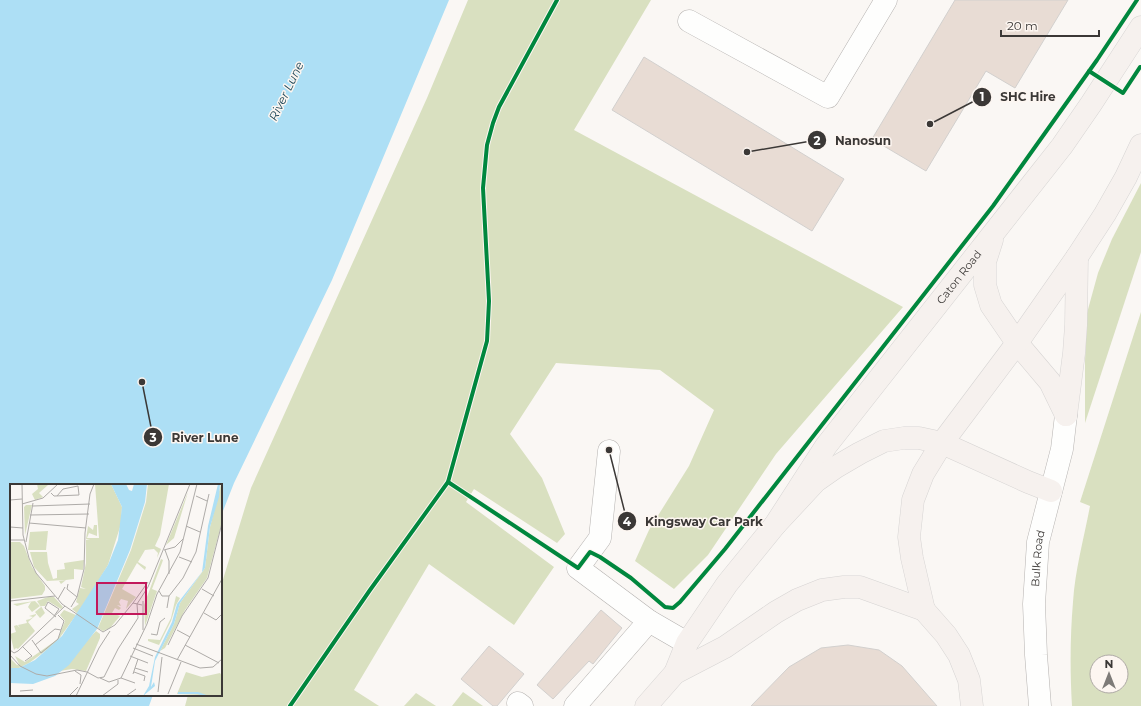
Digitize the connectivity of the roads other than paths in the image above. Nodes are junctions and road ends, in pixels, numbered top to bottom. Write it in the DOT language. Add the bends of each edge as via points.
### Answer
graph roads {
  1 [pos="886,0"];
  2 [pos="688,21"];
  3 [pos="1141,27"];
  4 [pos="1141,145"];
  5 [pos="994,232"];
  6 [pos="1078,257"];
  7 [pos="1017,343"];
  8 [pos="1066,414"];
  9 [pos="942,443"];
  10 [pos="609,451"];
  11 [pos="1051,491"];
  12 [pos="775,525"];
  13 [pos="924,610"];
  14 [pos="649,621"];
  15 [pos="687,643"];
  16 [pos="675,673"];
  17 [pos="575,706"];
  18 [pos="646,706"];
  19 [pos="972,706"];
  20 [pos="1040,706"];
  1 -- 2 [label="street" via="828,97"];
  3 -- 5 [label="main road, Caton Road" via="1062,146"];
  4 -- 6 [label="main road" via="1126,178"];
  5 -- 7 [label="main road" via="985,262 985,285 991,305"];
  5 -- 12 [label="main road, Caton Road" via="826,446"];
  6 -- 7 [label="main road"];
  6 -- 8 [label="main road" via="1074,353"];
  7 -- 8 [label="main road" via="1050,382"];
  7 -- 9 [label="main road"];
  8 -- 11 [label="street, Bulk Road" via="1062,449"];
  9 -- 11 [label="main road"];
  9 -- 12 [label="main road" via="920,438 884,441 816,481"];
  9 -- 13 [label="main road" via="923,474 913,500 909,537"];
  10 -- 14 [label="street" via="600,538 578,568"];
  11 -- 20 [label="street, Bulk Road" via="1038,542 1034,604"];
  12 -- 15 [label="main road" via="727,584"];
  13 -- 16 [label="main road" via="860,587 822,590 797,600 725,647"];
  13 -- 19 [label="main road" via="946,635 959,655 969,680"];
  14 -- 15 [label="street"];
  14 -- 17 [label="street"];
  15 -- 16 [label="main road"];
  16 -- 18 [label="main road"];
}
